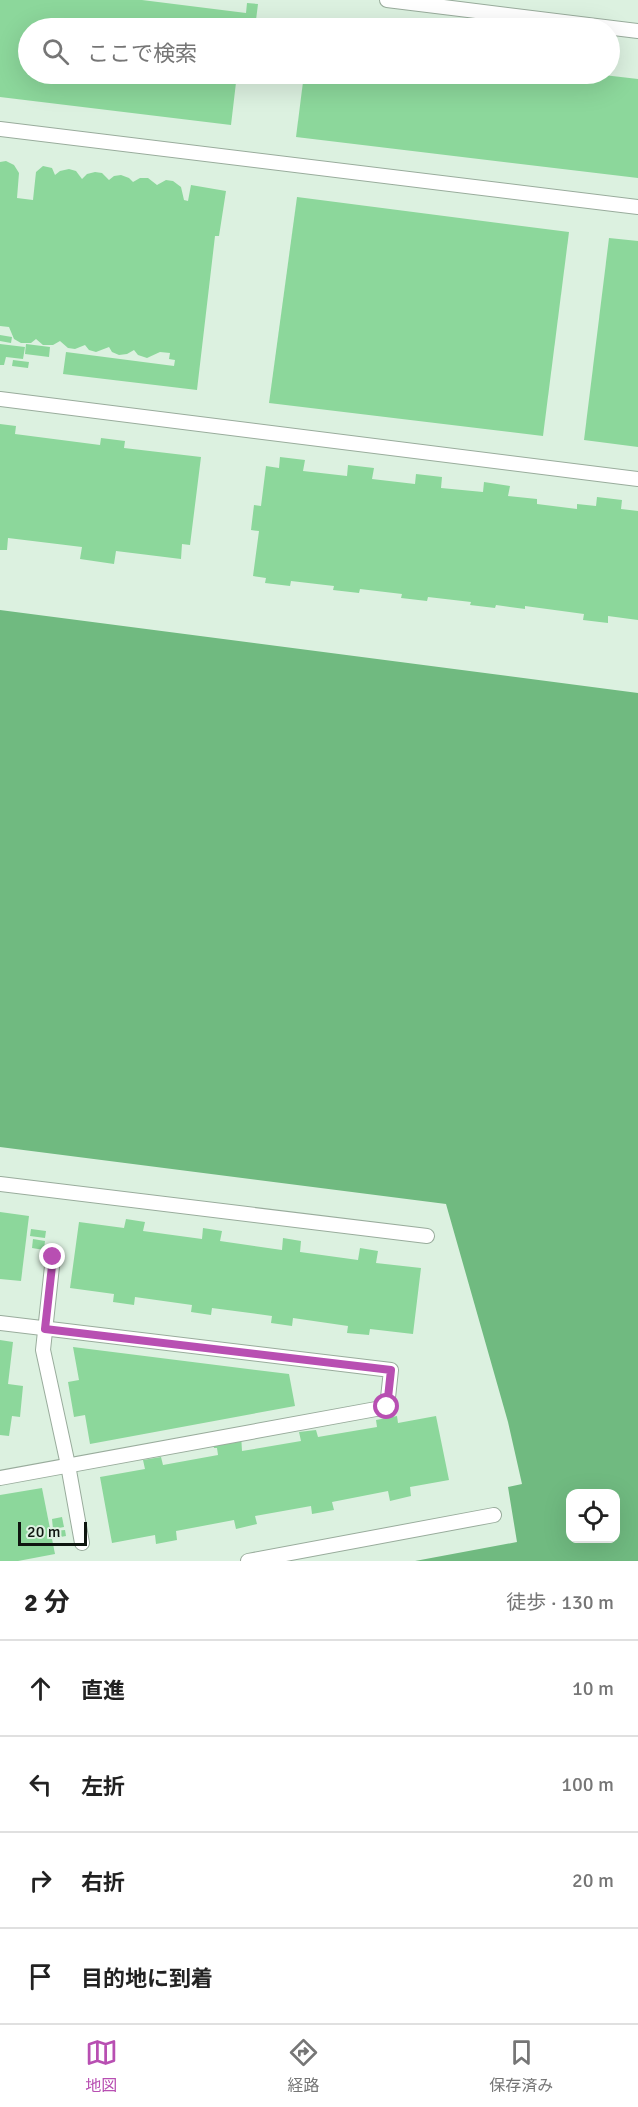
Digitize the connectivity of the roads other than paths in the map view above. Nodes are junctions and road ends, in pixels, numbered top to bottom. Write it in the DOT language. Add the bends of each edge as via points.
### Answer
graph roads {
  1 [pos="387,0"];
  2 [pos="533,18"];
  3 [pos="620,29"];
  4 [pos="638,31"];
  5 [pos="0,129"];
  6 [pos="638,207"];
  7 [pos="0,399"];
  8 [pos="638,479"];
  9 [pos="0,1184"];
  10 [pos="428,1236"];
  11 [pos="53,1257"];
  12 [pos="0,1323"];
  13 [pos="45,1329"];
  14 [pos="68,1465"];
  15 [pos="0,1478"];
  16 [pos="494,1515"];
  17 [pos="82,1543"];
  18 [pos="248,1561"];
  1 -- 2 [label="lane"];
  3 -- 4 [label="lane"];
  5 -- 6 [label="lane"];
  7 -- 8 [label="lane"];
  9 -- 10 [label="lane"];
  11 -- 13 [label="lane"];
  12 -- 13 [label="lane"];
  13 -- 14 [label="lane" via="43,1350"];
  13 -- 14 [label="lane" via="391,1370 387,1407"];
  14 -- 15 [label="lane"];
  14 -- 17 [label="lane"];
  16 -- 18 [label="lane"];
}
